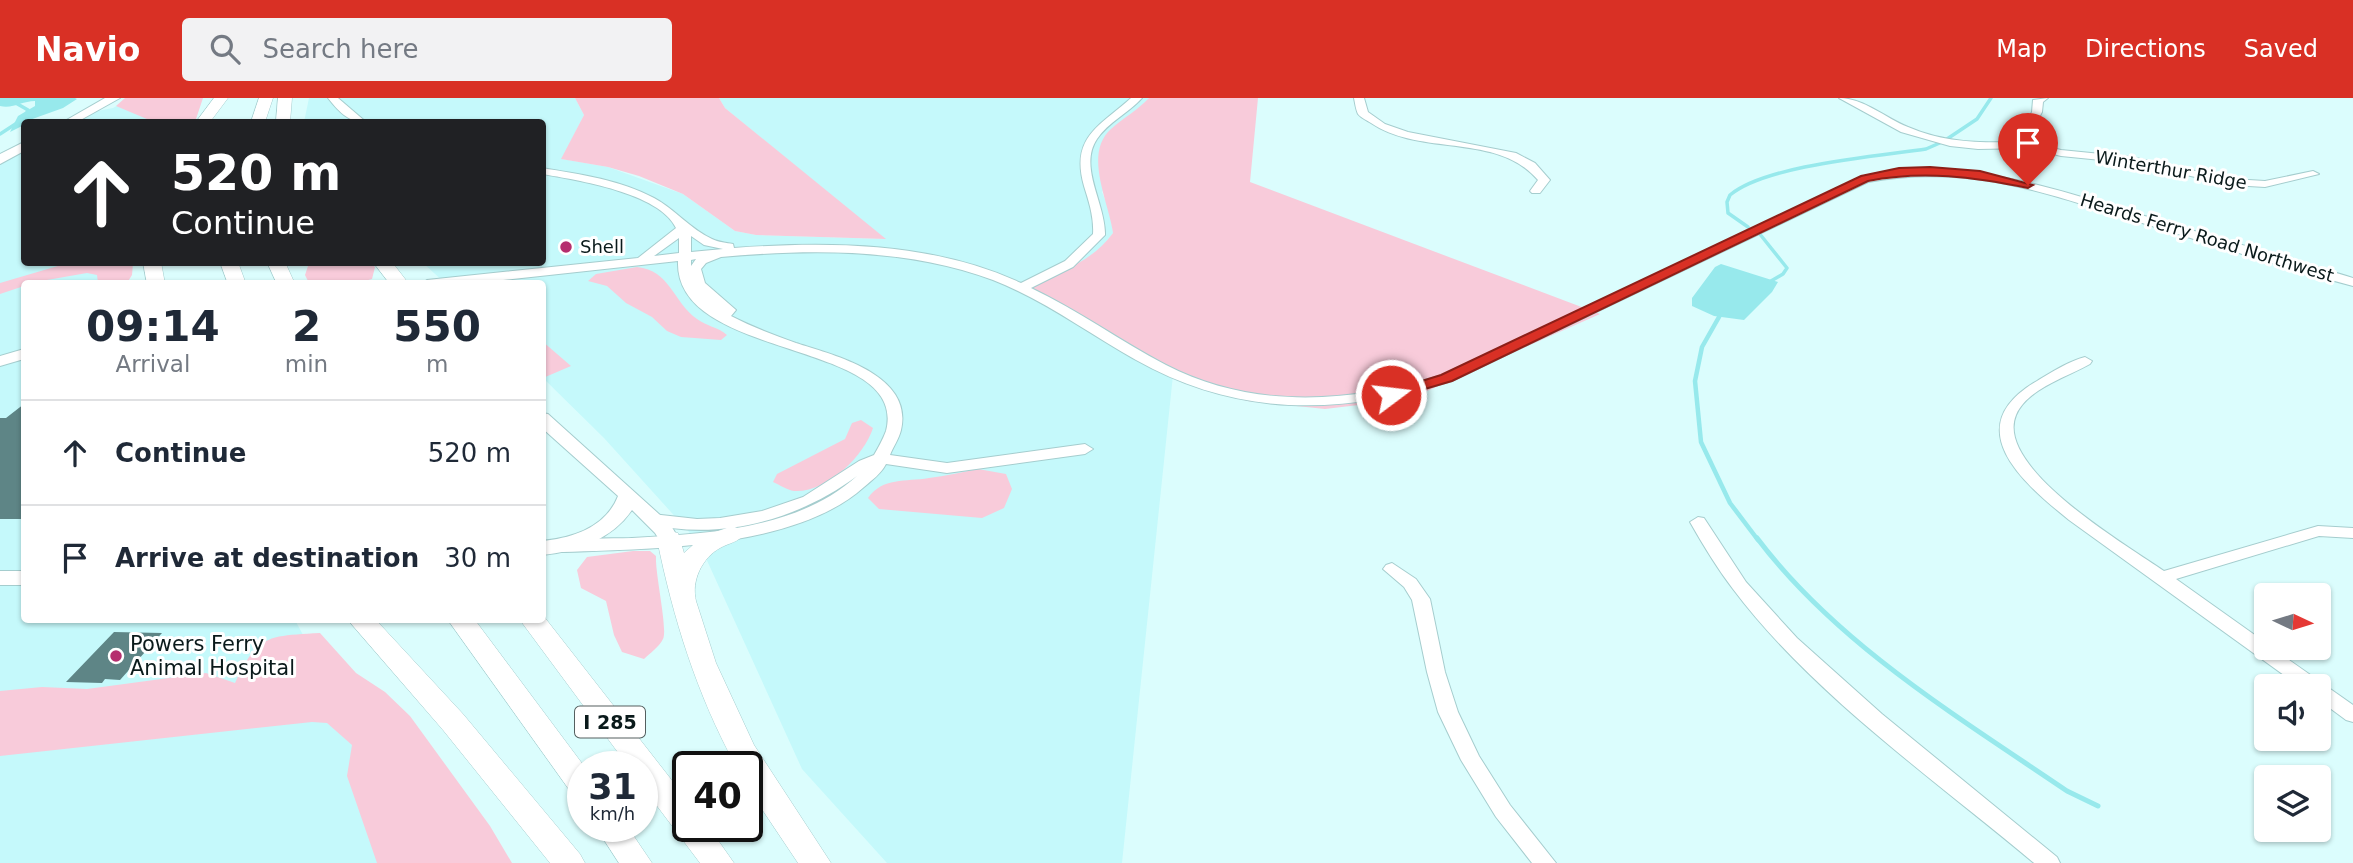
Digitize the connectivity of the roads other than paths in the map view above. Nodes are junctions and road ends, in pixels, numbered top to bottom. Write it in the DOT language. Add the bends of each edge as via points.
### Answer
graph roads {
  1 [pos="114,98"];
  2 [pos="221,98"];
  3 [pos="232,98"];
  4 [pos="266,98"];
  5 [pos="285,98"];
  6 [pos="333,98"];
  7 [pos="1137,98"];
  8 [pos="1359,98"];
  9 [pos="1844,98"];
  10 [pos="2043,98"];
  11 [pos="75,119"];
  12 [pos="205,119"];
  13 [pos="225,119"];
  14 [pos="259,119"];
  15 [pos="284,119"];
  16 [pos="357,119"];
  17 [pos="2029,145"];
  18 [pos="21,148"];
  19 [pos="0,160"];
  20 [pos="1981,160"];
  21 [pos="546,172"];
  22 [pos="2313,174"];
  23 [pos="1536,191"];
  24 [pos="682,226"];
  25 [pos="749,249"];
  26 [pos="1084,250"];
  27 [pos="683,256"];
  28 [pos="628,262"];
  29 [pos="385,266"];
  30 [pos="397,280"];
  31 [pos="464,280"];
  32 [pos="1008,282"];
  33 [pos="2353,282"];
  34 [pos="1021,288"];
  35 [pos="723,318"];
  36 [pos="21,355"];
  37 [pos="0,361"];
  38 [pos="2085,361"];
  39 [pos="546,422"];
  40 [pos="1085,449"];
  41 [pos="880,458"];
  42 [pos="628,495"];
  43 [pos="652,519"];
  44 [pos="1698,522"];
  45 [pos="2353,533"];
  46 [pos="732,534"];
  47 [pos="669,539"];
  48 [pos="548,548"];
  49 [pos="1392,569"];
  50 [pos="0,578"];
  51 [pos="21,578"];
  52 [pos="2161,578"];
  53 [pos="681,598"];
  54 [pos="364,623"];
  55 [pos="463,623"];
  56 [pos="535,623"];
  57 [pos="2296,674"];
  58 [pos="2331,699"];
  59 [pos="2353,715"];
  60 [pos="567,765"];
  61 [pos="672,803"];
  62 [pos="621,842"];
  63 [pos="702,842"];
  64 [pos="569,863"];
  65 [pos="636,863"];
  66 [pos="718,863"];
  67 [pos="815,863"];
  68 [pos="1545,863"];
  69 [pos="2049,863"];
  1 -- 11 [label="main road"];
  2 -- 12 [label="highway"];
  3 -- 13 [label="highway"];
  4 -- 14 [label="highway"];
  5 -- 15 [label="highway"];
  6 -- 16 [label="street"];
  7 -- 26 [label="street" via="1098,130 1087,147 1085,165 1100,227 1099,235"];
  8 -- 23 [label="street" via="1363,113 1385,129 1493,150 1526,163 1544,180"];
  9 -- 20 [label="street" via="1905,130 1943,141"];
  10 -- 17 [label="street" via="2038,100 2023,139"];
  17 -- 20 [label="street, Winterthur Ridge"];
  17 -- 22 [label="street, Winterthur Ridge" via="2131,160 2232,182 2265,184"];
  18 -- 19 [label="main road"];
  20 -- 33 [label="street, Heards Ferry Road Northwest" via="2028,185"];
  20 -- 34 [label="street" via="1865,179 1447,378 1371,399 1284,401 1197,384"];
  21 -- 24 [label="street" via="630,192 658,205"];
  24 -- 25 [label="street" via="708,242"];
  24 -- 27 [label="street"];
  24 -- 28 [label="street" via="660,249"];
  25 -- 27 [label="street"];
  25 -- 32 [label="street" via="833,248 898,254 960,266"];
  25 -- 35 [label="street" via="702,260 695,269 699,284 729,310"];
  26 -- 32 [label="street"];
  26 -- 34 [label="street" via="1069,264"];
  27 -- 28 [label="street"];
  27 -- 35 [label="street" via="682,270 690,290"];
  28 -- 31 [label="street"];
  29 -- 30 [label="highway"];
  32 -- 34 [label="street"];
  35 -- 41 [label="street" via="851,365 878,382 890,400 894,419 891,439"];
  36 -- 37 [label="main road"];
  38 -- 52 [label="street" via="2017,402 2007,419 2007,440 2018,463 2040,488"];
  39 -- 42 [label="main road"];
  40 -- 41 [label="street" via="946,468"];
  41 -- 43 [label="street" via="816,496 775,512 702,524"];
  41 -- 46 [label="street" via="863,482 815,512"];
  42 -- 43 [label="main road"];
  42 -- 48 [label="main road" via="620,514 605,528"];
  43 -- 47 [label="main road"];
  44 -- 69 [label="street" via="1744,592 1819,671"];
  45 -- 52 [label="street" via="2318,531"];
  46 -- 47 [label="street"];
  46 -- 53 [label="highway" via="694,555"];
  47 -- 48 [label="street"];
  47 -- 53 [label="highway"];
  49 -- 68 [label="street" via="1421,599 1444,698 1471,760 1503,811"];
  50 -- 51 [label="main road"];
  52 -- 57 [label="street"];
  53 -- 67 [label="highway" via="742,749"];
  54 -- 64 [label="highway" via="453,722"];
  55 -- 60 [label="highway, I 285"];
  56 -- 61 [label="highway, I 285"];
  58 -- 59 [label="street"];
  62 -- 65 [label="highway"];
  63 -- 66 [label="highway, I 285"];
}
